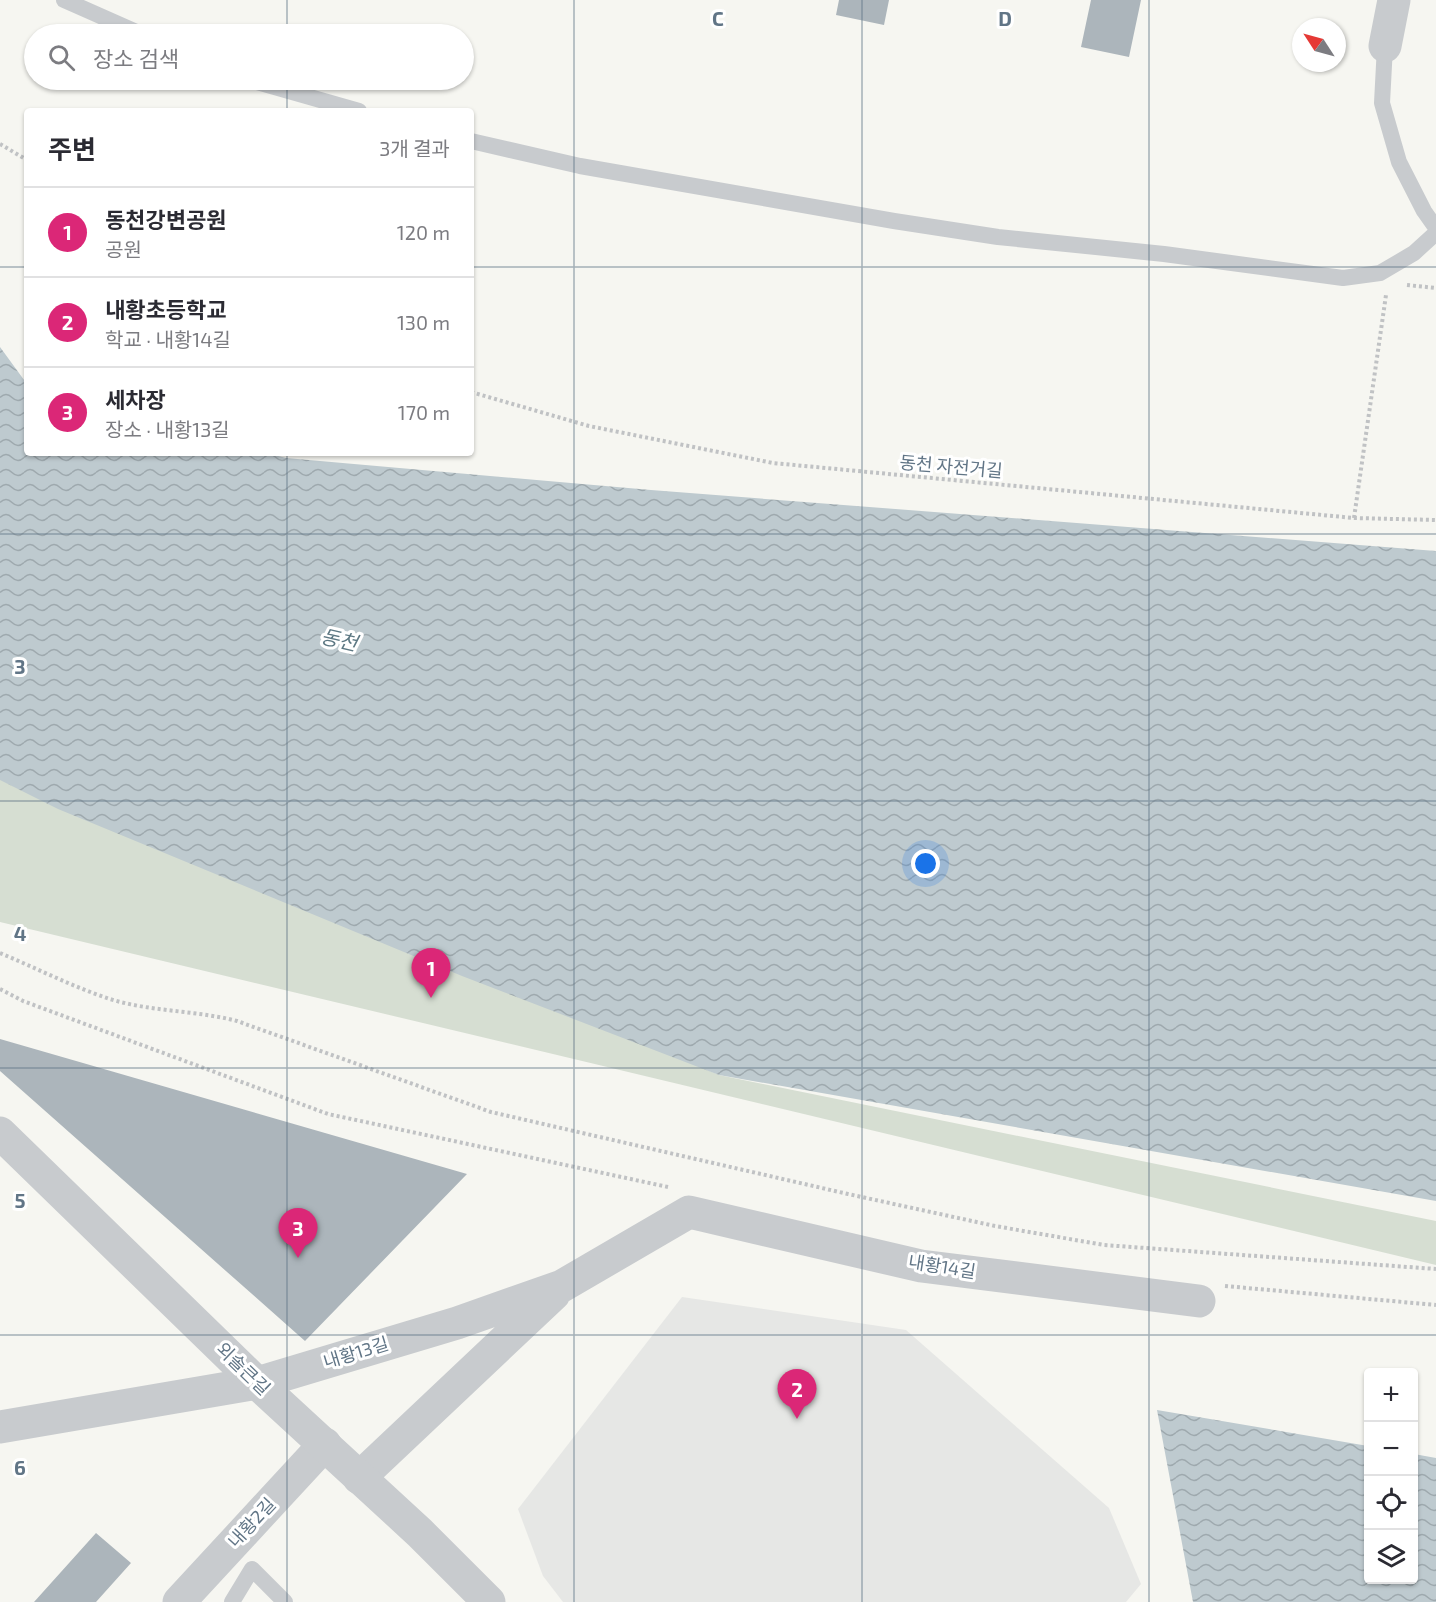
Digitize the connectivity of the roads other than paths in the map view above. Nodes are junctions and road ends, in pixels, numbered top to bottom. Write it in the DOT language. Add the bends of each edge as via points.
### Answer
graph roads {
  1 [pos="64,0"];
  2 [pos="1394,0"];
  3 [pos="118,24"];
  4 [pos="1384,46"];
  5 [pos="285,90"];
  6 [pos="348,108"];
  7 [pos="474,142"];
  8 [pos="1436,228"];
  9 [pos="1436,233"];
  10 [pos="0,1133"];
  11 [pos="688,1212"];
  12 [pos="562,1286"];
  13 [pos="1199,1301"];
  14 [pos="257,1383"];
  15 [pos="0,1427"];
  16 [pos="325,1444"];
  17 [pos="359,1478"];
  18 [pos="486,1601"];
  19 [pos="179,1602"];
  20 [pos="232,1602"];
  21 [pos="285,1602"];
  1 -- 3 [label="lane"];
  2 -- 4 [label="street"];
  4 -- 8 [label="lane" via="1382,103 1399,162"];
  5 -- 6 [label="lane"];
  7 -- 9 [label="lane" via="580,166 894,221 1343,278 1384,278"];
  10 -- 14 [label="street, 외솔큰길"];
  11 -- 12 [label="street, 내황13길"];
  11 -- 13 [label="street, 내황14길" via="921,1266"];
  12 -- 14 [label="street, 내황13길" via="457,1323"];
  12 -- 17 [label="street"];
  14 -- 15 [label="street, 내황13길"];
  14 -- 16 [label="street, 외솔큰길"];
  16 -- 17 [label="street, 외솔큰길"];
  16 -- 19 [label="street, 내황2길"];
  17 -- 18 [label="street, 외솔큰길"];
  20 -- 21 [label="lane" via="252,1569"];
}
